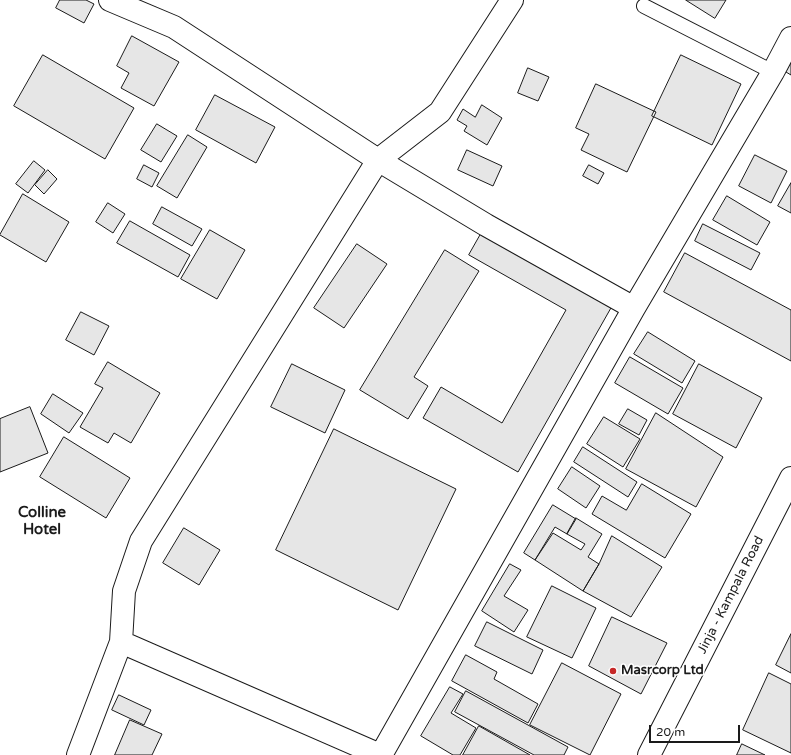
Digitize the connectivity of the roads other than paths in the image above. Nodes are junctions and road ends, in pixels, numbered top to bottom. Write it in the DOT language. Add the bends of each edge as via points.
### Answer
graph roads {
  1 [pos="110,0"];
  2 [pos="512,0"];
  3 [pos="644,6"];
  4 [pos="791,38"];
  5 [pos="773,72"];
  6 [pos="378,160"];
  7 [pos="634,308"];
  8 [pos="791,478"];
  9 [pos="121,642"];
  10 [pos="78,755"];
  11 [pos="380,755"];
  12 [pos="649,755"];
  1 -- 6 [label="main road" via="174,27"];
  2 -- 6 [label="main road" via="440,112"];
  3 -- 5 [label="lane"];
  4 -- 5 [label="main road"];
  5 -- 7 [label="main road"];
  6 -- 7 [label="main road" via="486,225"];
  6 -- 9 [label="main road" via="141,541 124,591"];
  7 -- 11 [label="main road"];
  8 -- 12 [label="main road, Jinja - Kampala Road"];
  9 -- 10 [label="main road"];
  9 -- 11 [label="main road"];
}
